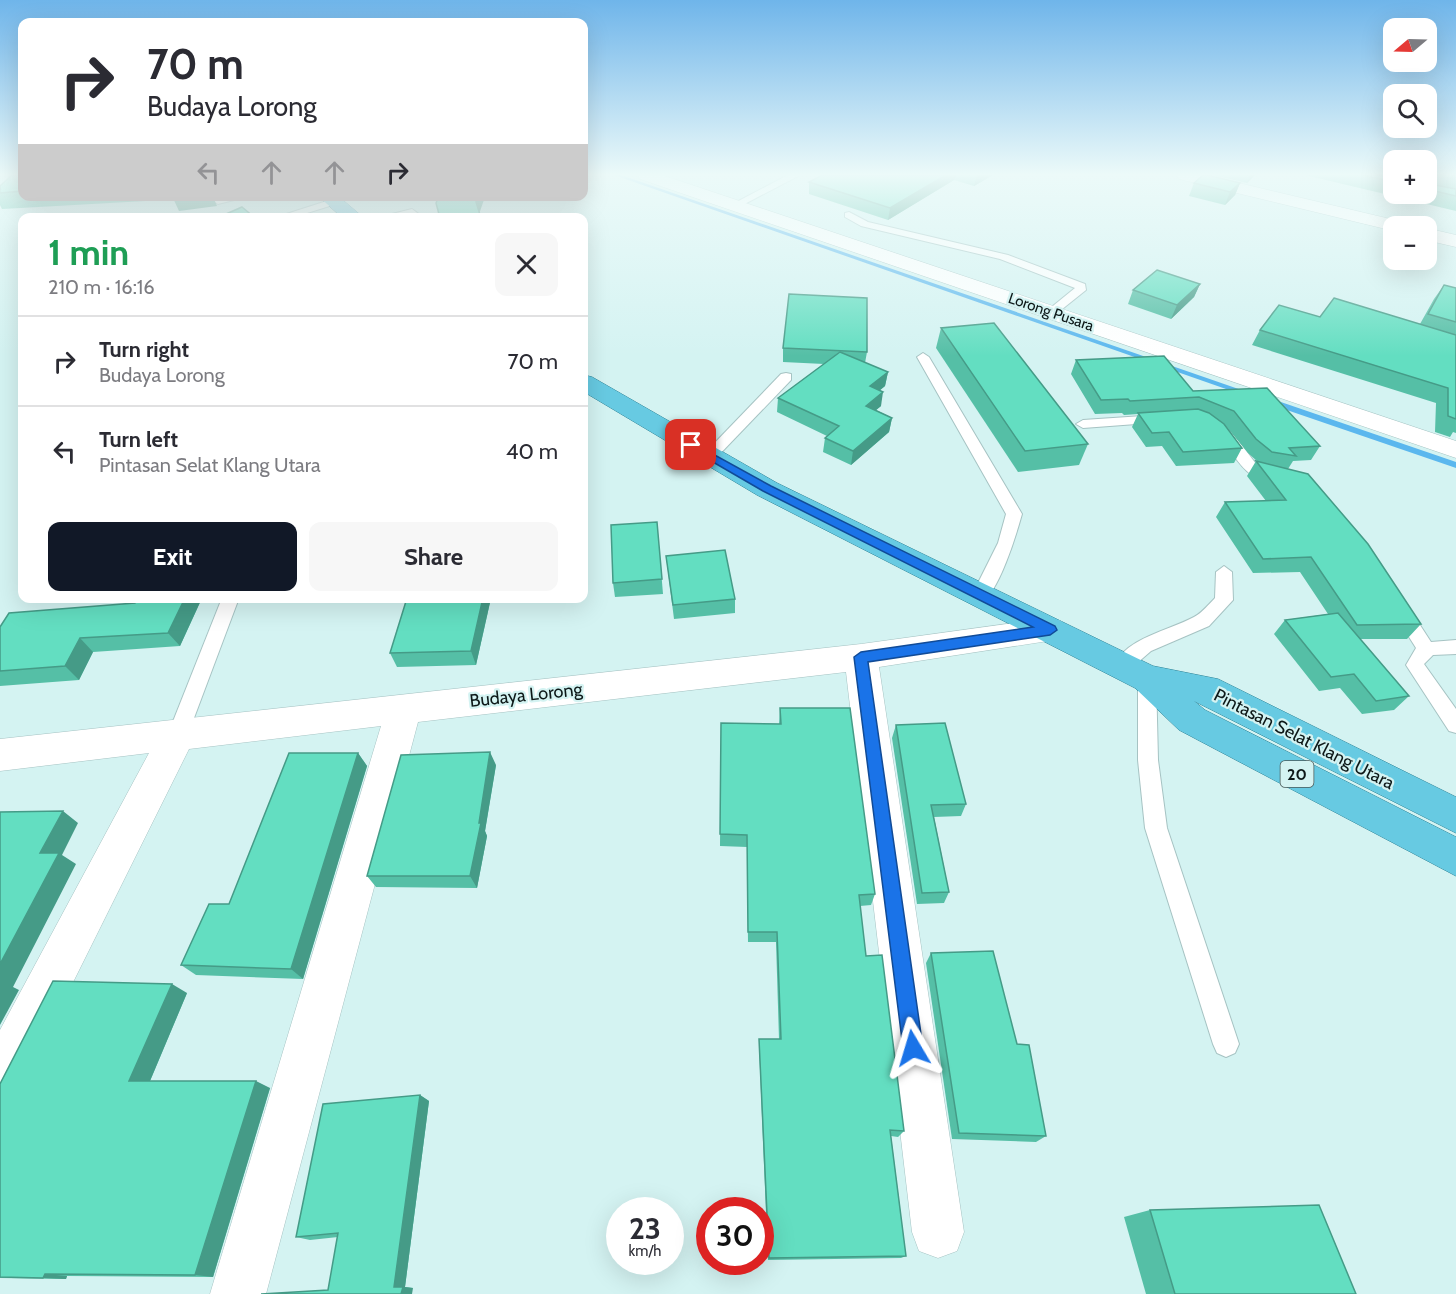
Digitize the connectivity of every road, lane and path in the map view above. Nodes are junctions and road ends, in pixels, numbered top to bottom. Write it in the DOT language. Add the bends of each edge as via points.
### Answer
graph roads {
  1 [pos="822,235"];
  2 [pos="912,235"];
  3 [pos="1437,237"];
  4 [pos="1456,241"];
  5 [pos="1052,312"];
  6 [pos="923,357"];
  7 [pos="786,377"];
  8 [pos="588,384"];
  9 [pos="1170,418"];
  10 [pos="1215,423"];
  11 [pos="1083,424"];
  12 [pos="1456,450"];
  13 [pos="710,456"];
  14 [pos="1294,479"];
  15 [pos="1224,572"];
  16 [pos="981,595"];
  17 [pos="1395,601"];
  18 [pos="229,603"];
  19 [pos="1050,630"];
  20 [pos="1456,647"];
  21 [pos="1426,649"];
  22 [pos="861,657"];
  23 [pos="1135,672"];
  24 [pos="404,708"];
  25 [pos="1456,725"];
  26 [pos="178,735"];
  27 [pos="0,755"];
  28 [pos="1456,816"];
  29 [pos="1456,857"];
  30 [pos="1226,1044"];
  31 [pos="0,1078"];
  32 [pos="938,1232"];
  33 [pos="238,1294"];
  1 -- 5 [label="street, Lorong Pusara"];
  2 -- 5 [label="lane" via="1004,257 1077,282 1080,290"];
  3 -- 4 [label="street"];
  5 -- 12 [label="street, Lorong Pusara"];
  6 -- 16 [label="lane" via="1014,514 1006,543"];
  7 -- 13 [label="lane"];
  8 -- 13 [label="highway, Pintasan Selat Klang Utara / 20"];
  9 -- 11 [label="lane"];
  10 -- 14 [label="lane" via="1254,471 1263,476"];
  13 -- 16 [label="highway, Pintasan Selat Klang Utara / 20" via="767,489"];
  15 -- 23 [label="lane" via="1224,600 1203,621 1145,646"];
  16 -- 19 [label="highway, Pintasan Selat Klang Utara / 20"];
  17 -- 21 [label="lane"];
  18 -- 26 [label="lane"];
  19 -- 22 [label="street, Budaya Lorong"];
  19 -- 23 [label="highway, Pintasan Selat Klang Utara / 20"];
  20 -- 21 [label="lane"];
  21 -- 25 [label="lane" via="1415,665"];
  22 -- 24 [label="street, Budaya Lorong"];
  22 -- 32 [label="street"];
  23 -- 28 [label="highway, Pintasan Selat Klang Utara / 20" via="1206,689"];
  23 -- 29 [label="highway, Pintasan Selat Klang Utara / 20" via="1192,720"];
  23 -- 30 [label="lane" via="1156,828"];
  24 -- 26 [label="street, Budaya Lorong"];
  24 -- 33 [label="street"];
  26 -- 27 [label="street, Budaya Lorong"];
  26 -- 31 [label="street"];
}
